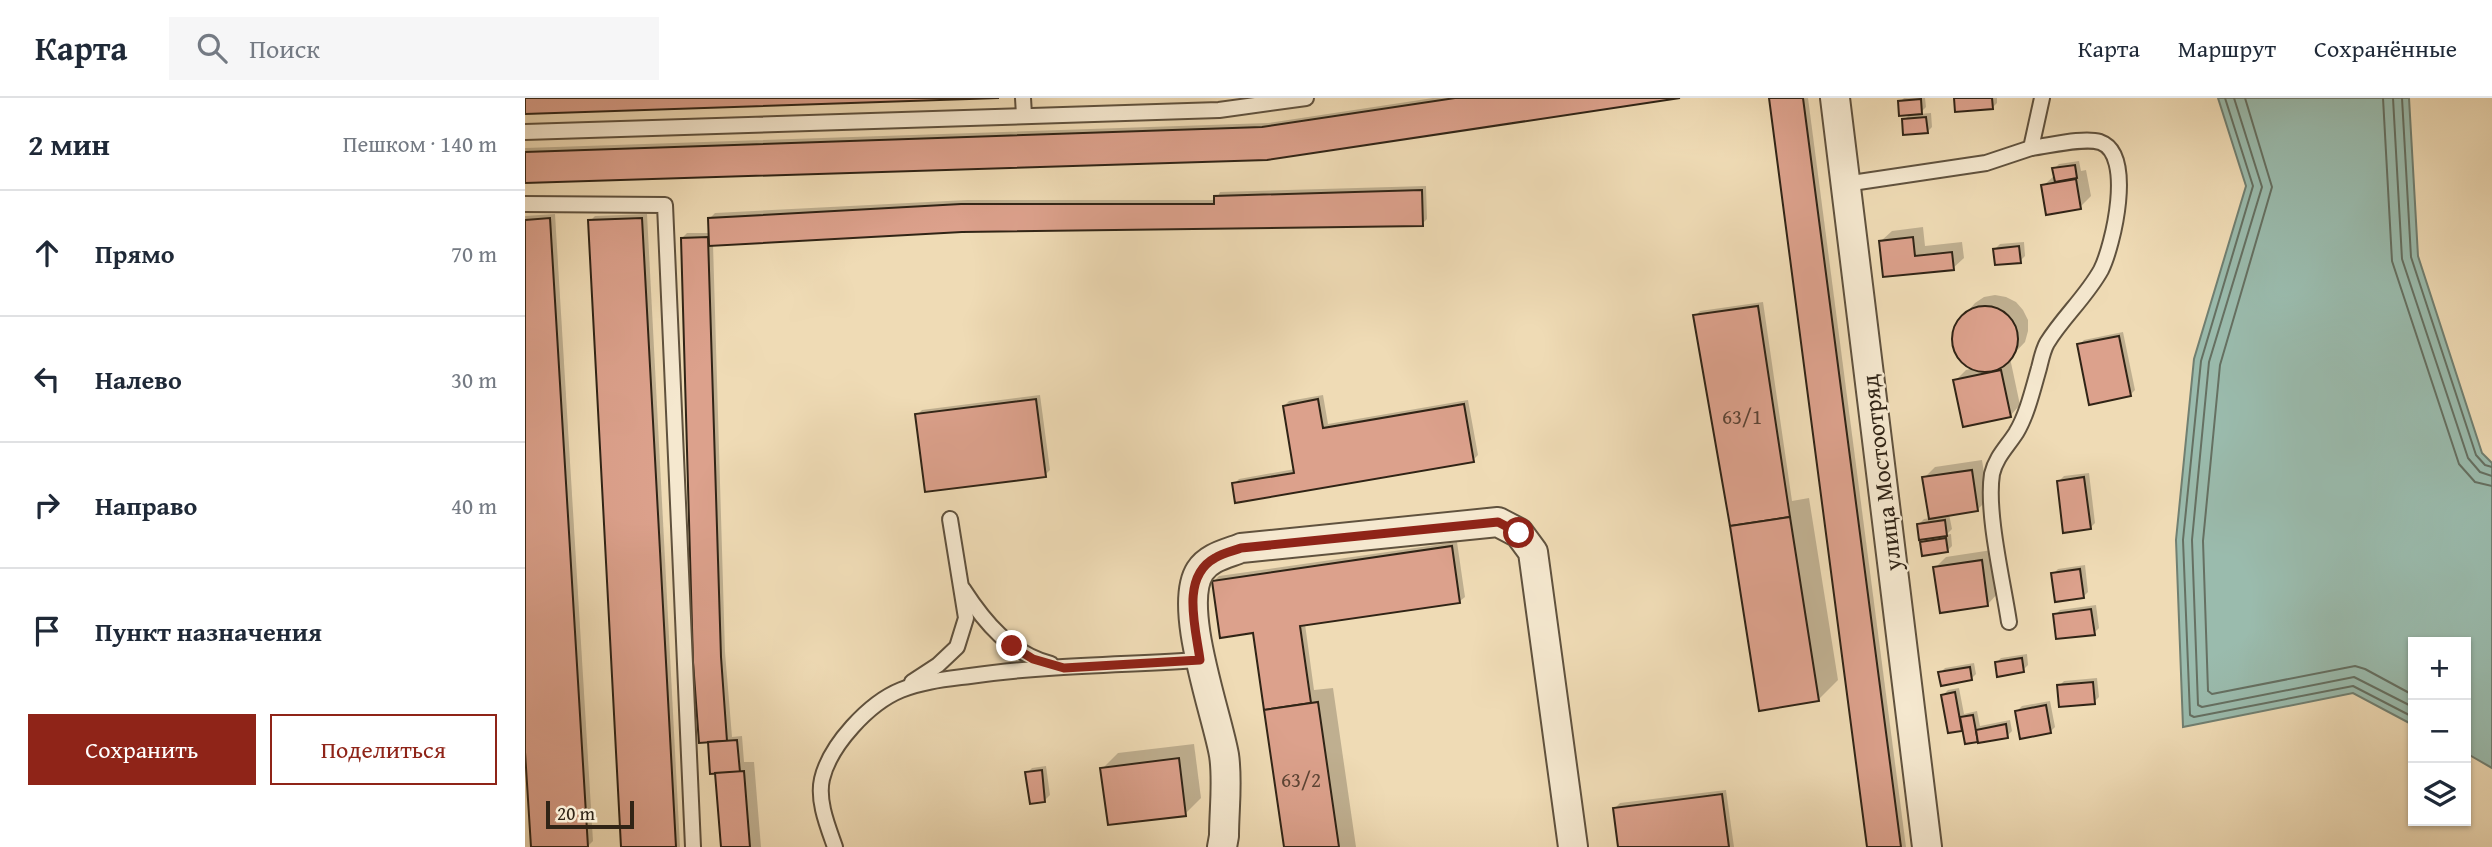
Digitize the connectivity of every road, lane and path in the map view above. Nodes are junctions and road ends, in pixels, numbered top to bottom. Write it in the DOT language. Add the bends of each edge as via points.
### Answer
graph roads {
  1 [pos="1023,98"];
  2 [pos="1306,98"];
  3 [pos="1835,98"];
  4 [pos="2042,98"];
  5 [pos="1024,115"];
  6 [pos="525,132"];
  7 [pos="2031,148"];
  8 [pos="1845,184"];
  9 [pos="525,204"];
  10 [pos="950,519"];
  11 [pos="960,585"];
  12 [pos="2009,622"];
  13 [pos="1200,660"];
  14 [pos="1064,668"];
  15 [pos="899,691"];
  16 [pos="693,847"];
  17 [pos="835,847"];
  18 [pos="1222,847"];
  19 [pos="1573,847"];
  20 [pos="1927,847"];
  1 -- 5 [label="lane"];
  2 -- 5 [label="lane" via="1219,110"];
  3 -- 8 [label="street, улица Мостоотряд"];
  4 -- 7 [label="lane"];
  5 -- 6 [label="lane"];
  7 -- 8 [label="lane" via="1986,163"];
  7 -- 12 [label="lane" via="2100,142 2114,152 2120,175 2102,267 2086,295 2045,345 2017,431 1997,457 1992,476 1991,509"];
  8 -- 20 [label="street, улица Мостоотряд"];
  9 -- 16 [label="lane" via="664,205"];
  10 -- 11 [label="lane"];
  11 -- 14 [label="lane" via="983,620 1012,646 1033,659"];
  11 -- 15 [label="lane" via="966,618 957,647"];
  13 -- 14 [label="lane"];
  13 -- 18 [label="street" via="1224,757"];
  13 -- 19 [label="street" via="1192,591 1200,571 1214,558 1241,548 1498,522 1519,533 1534,552"];
  14 -- 15 [label="lane" via="1005,671 921,683"];
  15 -- 17 [label="lane" via="867,710 832,754 822,781 824,817"];
}
